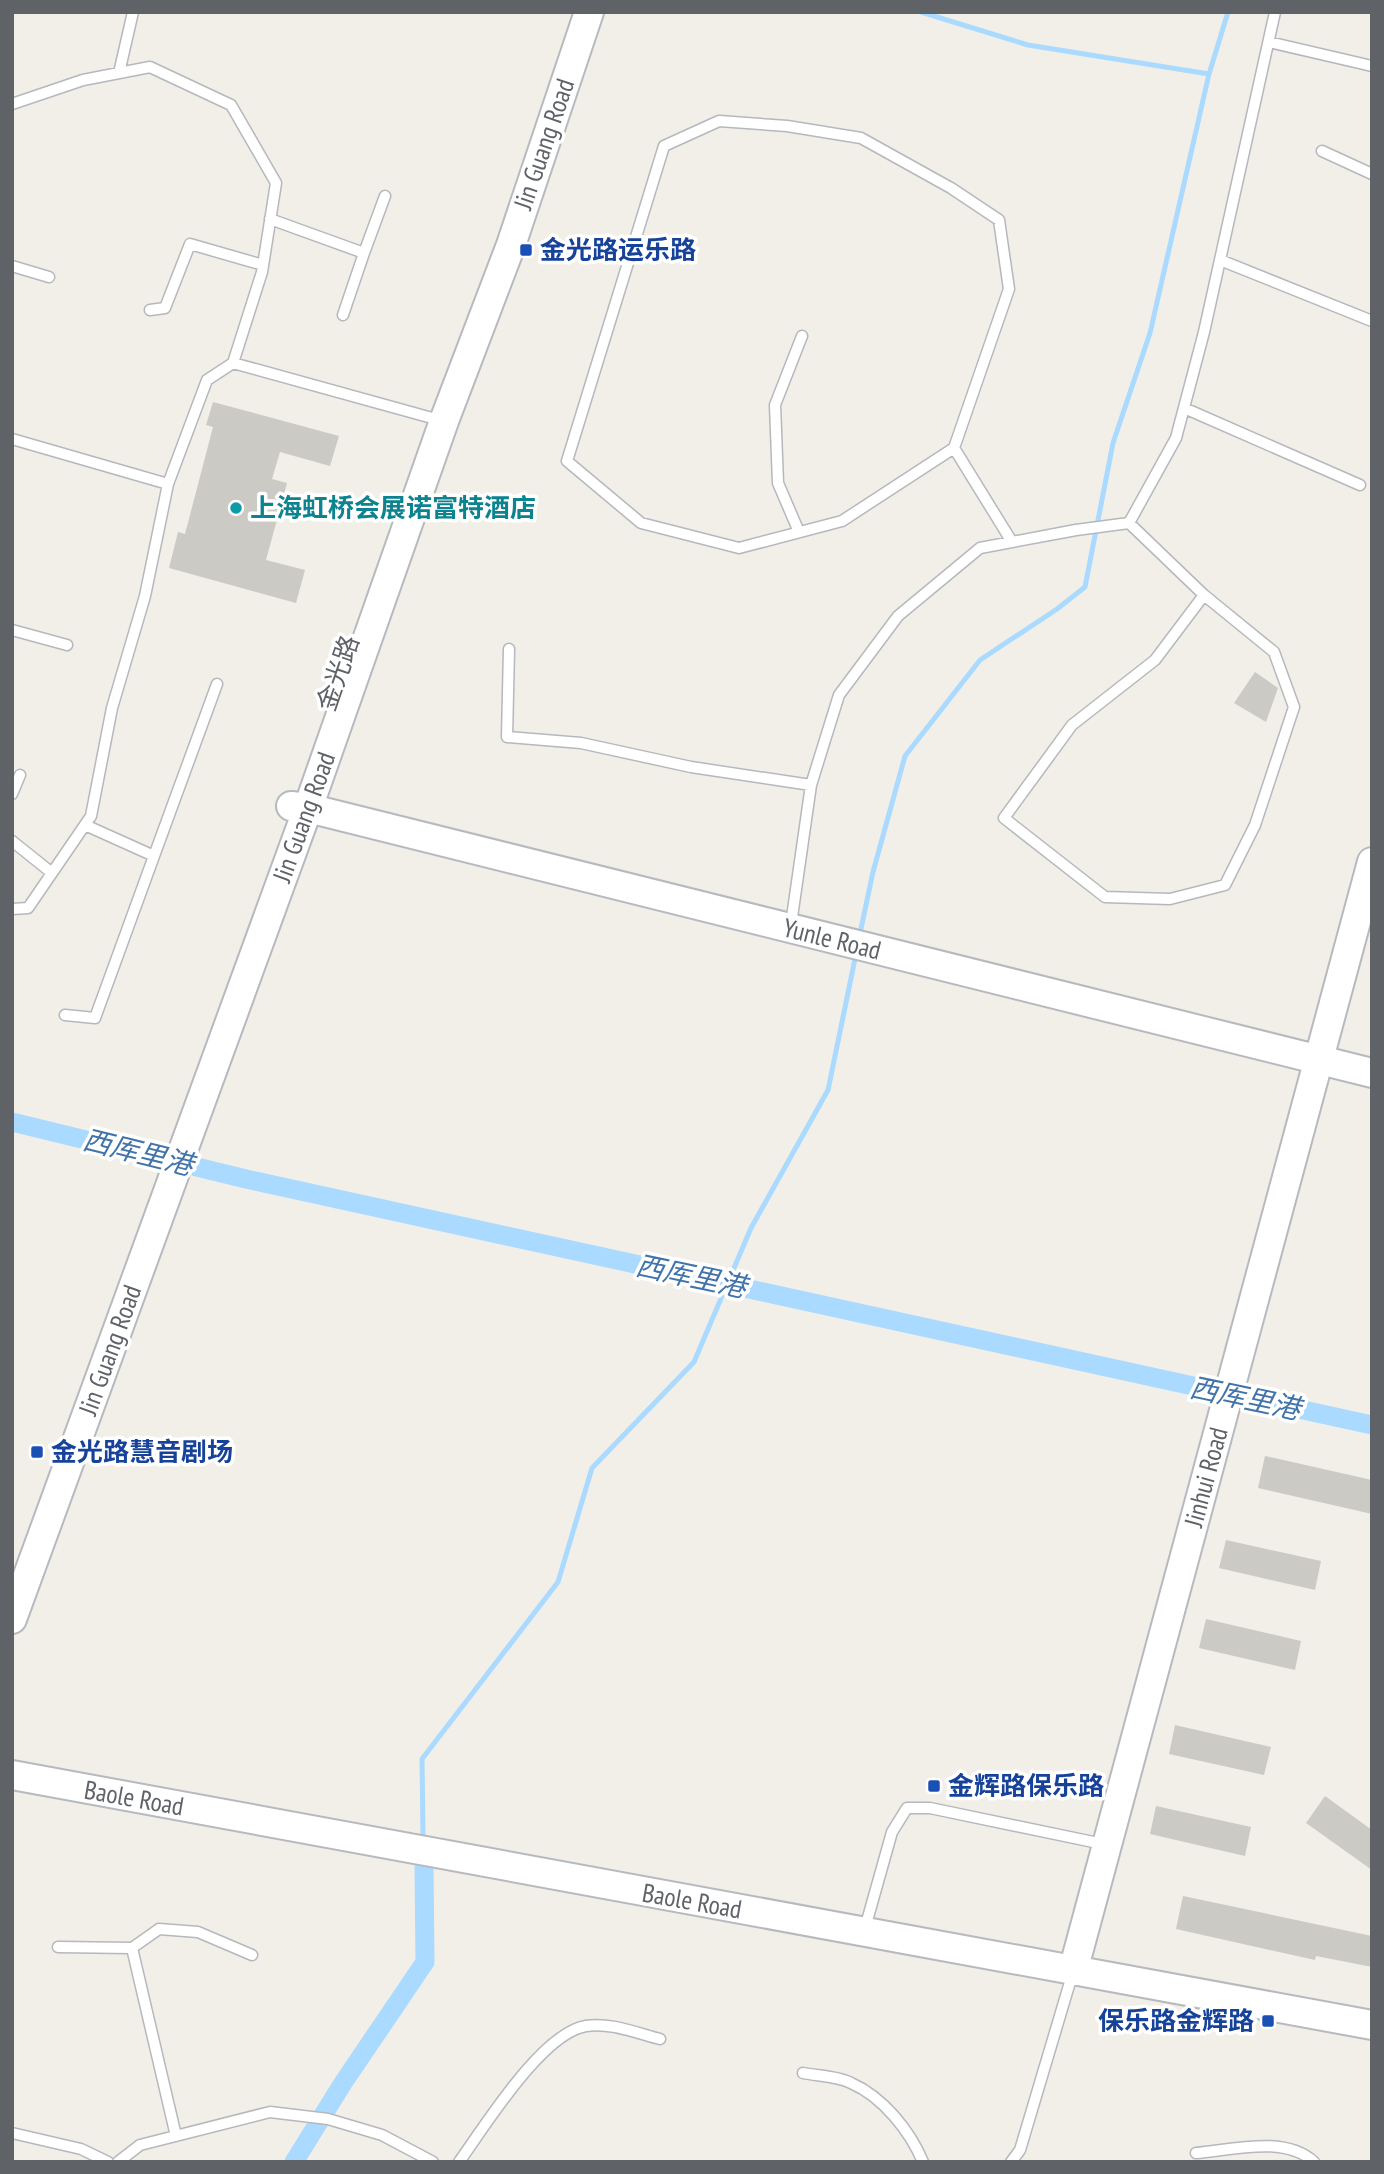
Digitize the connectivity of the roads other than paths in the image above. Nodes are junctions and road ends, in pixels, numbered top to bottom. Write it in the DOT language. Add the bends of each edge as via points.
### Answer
graph roads {
  1 [pos="133,12"];
  2 [pos="574,12"];
  3 [pos="589,12"];
  4 [pos="1275,12"];
  5 [pos="1269,42"];
  6 [pos="1372,66"];
  7 [pos="119,73"];
  8 [pos="12,104"];
  9 [pos="1322,151"];
  10 [pos="1372,174"];
  11 [pos="385,196"];
  12 [pos="270,219"];
  13 [pos="364,253"];
  14 [pos="1220,261"];
  15 [pos="263,265"];
  16 [pos="12,266"];
  17 [pos="49,277"];
  18 [pos="150,310"];
  19 [pos="343,315"];
  20 [pos="1372,321"];
  21 [pos="802,336"];
  22 [pos="233,363"];
  23 [pos="1184,408"];
  24 [pos="437,419"];
  25 [pos="12,439"];
  26 [pos="954,448"];
  27 [pos="168,484"];
  28 [pos="1360,485"];
  29 [pos="1129,523"];
  30 [pos="799,532"];
  31 [pos="1012,542"];
  32 [pos="1204,595"];
  33 [pos="12,630"];
  34 [pos="67,645"];
  35 [pos="509,649"];
  36 [pos="217,684"];
  37 [pos="20,775"];
  38 [pos="811,785"];
  39 [pos="12,794"];
  40 [pos="300,807"];
  41 [pos="85,825"];
  42 [pos="12,841"];
  43 [pos="154,856"];
  44 [pos="1372,862"];
  45 [pos="52,873"];
  46 [pos="12,909"];
  47 [pos="790,929"];
  48 [pos="65,1015"];
  49 [pos="1318,1061"];
  50 [pos="1372,1073"];
  51 [pos="184,1123"];
  52 [pos="12,1569"];
  53 [pos="12,1619"];
  54 [pos="12,1775"];
  55 [pos="1107,1844"];
  56 [pos="864,1932"];
  57 [pos="58,1947"];
  58 [pos="132,1948"];
  59 [pos="252,1955"];
  60 [pos="1073,1971"];
  61 [pos="1372,2025"];
  62 [pos="660,2039"];
  63 [pos="803,2073"];
  64 [pos="12,2133"];
  65 [pos="176,2136"];
  66 [pos="1196,2153"];
  67 [pos="108,2162"];
  68 [pos="118,2162"];
  69 [pos="433,2162"];
  70 [pos="459,2162"];
  71 [pos="923,2162"];
  72 [pos="1011,2162"];
  73 [pos="1314,2162"];
  1 -- 7 [label="lane"];
  2 -- 24 [label="street"];
  3 -- 24 [label="street, Jin Guang Road" via="511,245"];
  4 -- 5 [label="lane"];
  5 -- 6 [label="lane"];
  5 -- 14 [label="lane"];
  7 -- 8 [label="lane"];
  7 -- 12 [label="lane" via="150,67 231,105 276,183"];
  9 -- 10 [label="lane"];
  11 -- 13 [label="lane"];
  12 -- 13 [label="lane"];
  12 -- 15 [label="lane"];
  13 -- 19 [label="lane"];
  14 -- 20 [label="lane"];
  14 -- 23 [label="lane"];
  15 -- 18 [label="lane" via="190,244 166,308"];
  15 -- 22 [label="lane"];
  16 -- 17 [label="lane"];
  21 -- 30 [label="lane" via="775,405 778,483"];
  22 -- 24 [label="lane"];
  22 -- 27 [label="lane" via="207,380"];
  23 -- 28 [label="lane"];
  23 -- 29 [label="lane" via="1176,438"];
  24 -- 40 [label="street, Jin Guang Road"];
  25 -- 27 [label="lane"];
  26 -- 30 [label="lane" via="842,521"];
  26 -- 30 [label="lane" via="1009,289 999,220 861,138 719,121 664,146 567,461 641,523 739,548"];
  26 -- 31 [label="lane"];
  27 -- 41 [label="lane" via="145,596 112,708 91,817"];
  29 -- 31 [label="lane"];
  29 -- 32 [label="lane"];
  31 -- 38 [label="lane" via="981,548 898,616 839,695"];
  32 -- 32 [label="lane" via="1274,652 1294,707 1273,772 1255,825 1225,886 1170,899 1105,897 1004,818 1072,725 1155,660"];
  33 -- 34 [label="lane"];
  35 -- 38 [label="lane" via="507,737 581,743 691,767"];
  36 -- 43 [label="lane"];
  37 -- 39 [label="lane"];
  38 -- 47 [label="lane"];
  40 -- 47 [label="street, Yunle Road"];
  40 -- 51 [label="street, Jin Guang Road"];
  41 -- 43 [label="lane"];
  41 -- 45 [label="lane"];
  42 -- 45 [label="lane"];
  43 -- 48 [label="lane" via="95,1018"];
  44 -- 49 [label="street, Jinhui Road"];
  45 -- 46 [label="lane" via="28,908"];
  47 -- 49 [label="street, Yunle Road"];
  49 -- 50 [label="street, Yunle Road"];
  49 -- 55 [label="street, Jinhui Road"];
  51 -- 52 [label="street" via="150,1195"];
  51 -- 53 [label="street, Jin Guang Road" via="173,1178"];
  54 -- 56 [label="street, Baole Road"];
  55 -- 56 [label="lane" via="930,1808 907,1808 892,1832"];
  55 -- 60 [label="street, Jinhui Road"];
  56 -- 60 [label="street, Baole Road"];
  57 -- 58 [label="lane"];
  58 -- 59 [label="lane" via="159,1929 198,1932"];
  58 -- 65 [label="lane"];
  60 -- 61 [label="street, Baole Road"];
  60 -- 72 [label="lane" via="1020,2150"];
  62 -- 70 [label="lane" via="612,2027 585,2026 561,2036 534,2061"];
  63 -- 71 [label="lane" via="850,2082 880,2102 909,2136"];
  64 -- 67 [label="lane" via="80,2149"];
  65 -- 68 [label="lane" via="140,2145"];
  65 -- 69 [label="lane" via="270,2112 328,2119 382,2135"];
  66 -- 73 [label="lane" via="1273,2146 1307,2155"];
}
